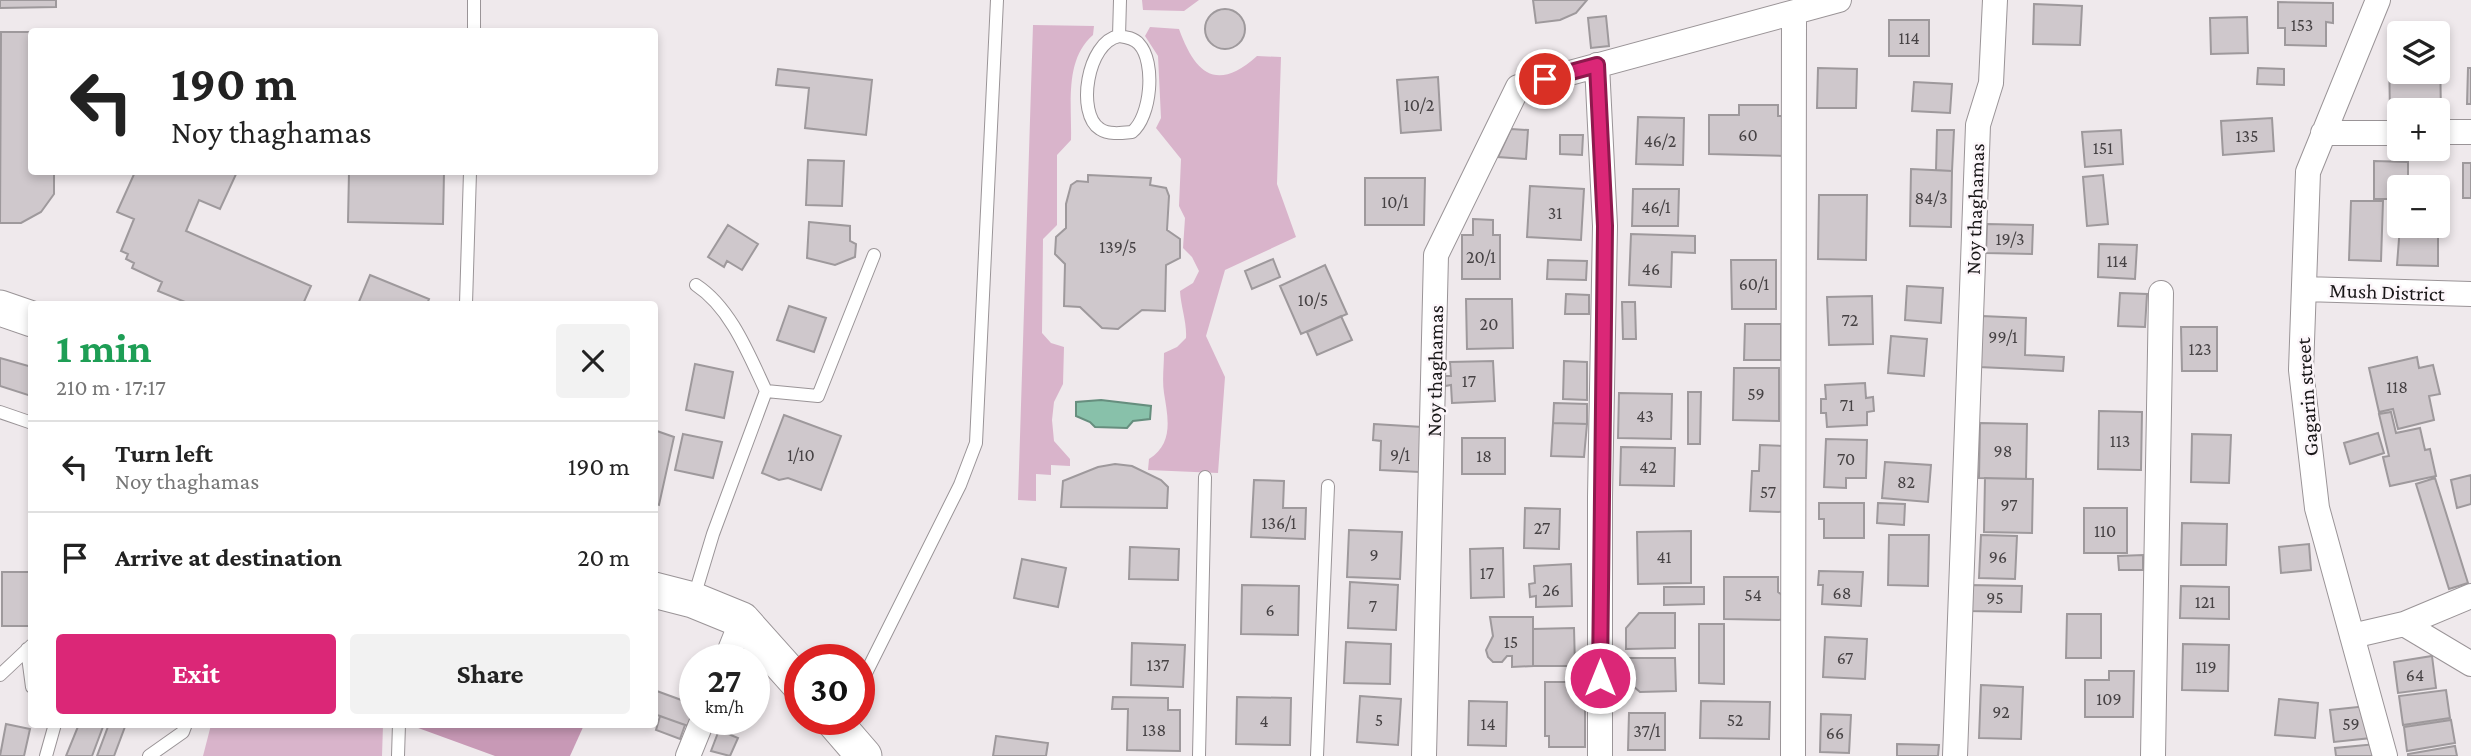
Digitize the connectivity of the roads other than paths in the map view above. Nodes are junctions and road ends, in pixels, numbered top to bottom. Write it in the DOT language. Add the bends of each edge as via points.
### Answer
graph roads {
  1 [pos="474,0"];
  2 [pos="997,0"];
  3 [pos="1120,0"];
  4 [pos="1839,0"];
  5 [pos="1994,0"];
  6 [pos="2378,0"];
  7 [pos="1794,13"];
  8 [pos="474,28"];
  9 [pos="1119,36"];
  10 [pos="1597,65"];
  11 [pos="2450,132"];
  12 [pos="2471,132"];
  13 [pos="2387,133"];
  14 [pos="2323,134"];
  15 [pos="470,175"];
  16 [pos="874,255"];
  17 [pos="696,285"];
  18 [pos="2304,289"];
  19 [pos="2161,293"];
  20 [pos="2471,294"];
  21 [pos="466,301"];
  22 [pos="0,308"];
  23 [pos="28,318"];
  24 [pos="766,391"];
  25 [pos="0,412"];
  26 [pos="28,422"];
  27 [pos="1205,477"];
  28 [pos="1328,486"];
  29 [pos="658,591"];
  30 [pos="2471,596"];
  31 [pos="693,600"];
  32 [pos="742,620"];
  33 [pos="2404,625"];
  34 [pos="2352,636"];
  35 [pos="732,644"];
  36 [pos="28,648"];
  37 [pos="875,655"];
  38 [pos="2471,664"];
  39 [pos="784,667"];
  40 [pos="0,674"];
  41 [pos="54,728"];
  42 [pos="184,728"];
  43 [pos="399,728"];
  44 [pos="697,735"];
  45 [pos="848,735"];
  46 [pos="46,756"];
  47 [pos="149,756"];
  48 [pos="397,756"];
  49 [pos="688,756"];
  50 [pos="864,756"];
  51 [pos="1199,756"];
  52 [pos="1317,756"];
  53 [pos="1424,756"];
  54 [pos="1600,756"];
  55 [pos="1793,756"];
  56 [pos="1955,756"];
  57 [pos="2153,756"];
  58 [pos="2385,756"];
  1 -- 8 [label="lane"];
  2 -- 37 [label="lane" via="976,443 960,485"];
  3 -- 9 [label="lane"];
  4 -- 7 [label="street, Noy thaghamas"];
  5 -- 56 [label="street, Noy thaghamas" via="1991,83 1978,125"];
  6 -- 14 [label="street, Gagarin street"];
  7 -- 10 [label="street, Noy thaghamas"];
  7 -- 55 [label="street"];
  9 -- 9 [label="lane" via="1097,49 1088,90 1094,124 1102,131 1119,134 1132,132 1144,118 1149,72 1141,46"];
  10 -- 53 [label="street, Noy thaghamas" via="1518,87 1436,255"];
  10 -- 54 [label="street" via="1605,226"];
  11 -- 12 [label="street"];
  13 -- 14 [label="street"];
  14 -- 18 [label="street, Gagarin street" via="2308,172"];
  15 -- 21 [label="lane"];
  16 -- 24 [label="lane" via="818,396"];
  17 -- 24 [label="lane" via="710,294 744,345"];
  18 -- 20 [label="street, Mush District"];
  18 -- 34 [label="street, Gagarin street" via="2301,370 2317,508"];
  19 -- 57 [label="street"];
  22 -- 23 [label="street"];
  24 -- 31 [label="lane"];
  25 -- 26 [label="lane"];
  27 -- 51 [label="lane"];
  28 -- 52 [label="lane"];
  29 -- 31 [label="street"];
  30 -- 33 [label="street"];
  31 -- 32 [label="street"];
  32 -- 35 [label="street"];
  32 -- 39 [label="street"];
  33 -- 34 [label="street"];
  33 -- 38 [label="street"];
  34 -- 58 [label="street, Gagarin street"];
  36 -- 40 [label="lane"];
  41 -- 46 [label="lane"];
  42 -- 47 [label="lane"];
  43 -- 48 [label="lane"];
  44 -- 49 [label="street"];
  45 -- 50 [label="street"];
}
